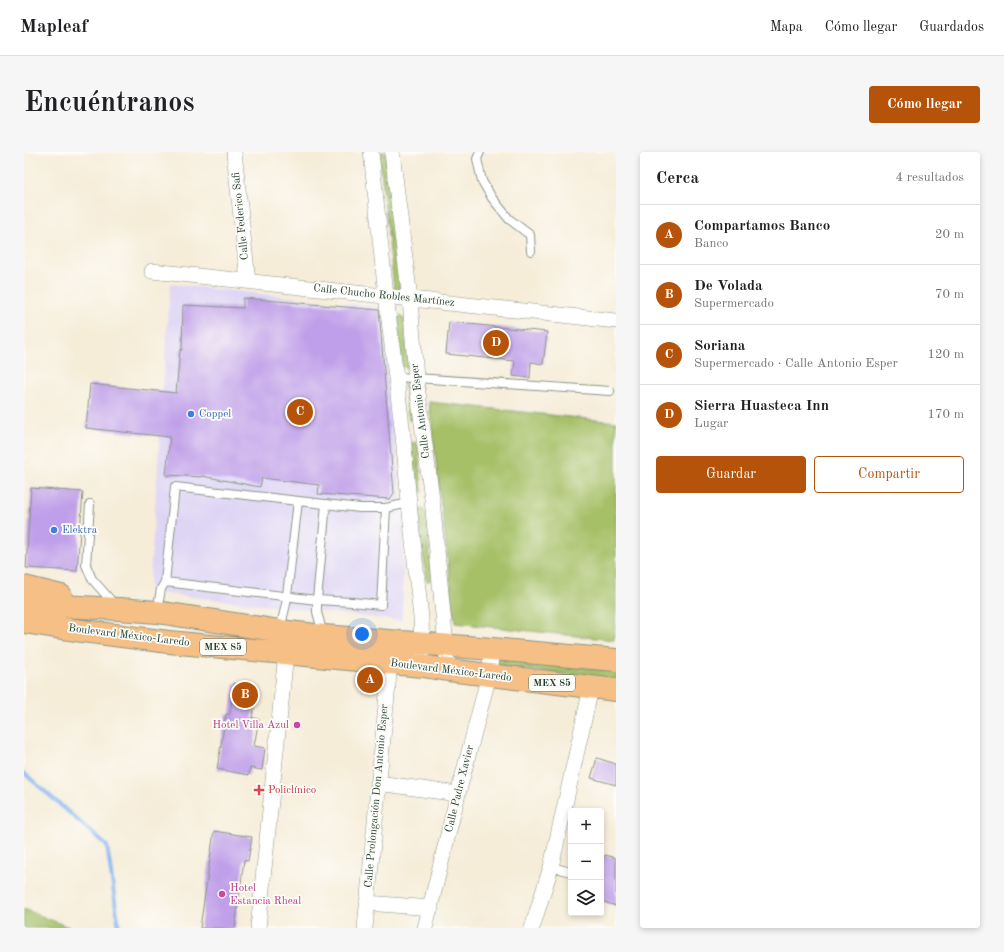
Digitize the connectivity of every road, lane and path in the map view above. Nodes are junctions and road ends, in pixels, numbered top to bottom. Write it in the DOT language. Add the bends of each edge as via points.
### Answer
graph roads {
  1 [pos="234,152"];
  2 [pos="372,152"];
  3 [pos="392,152"];
  4 [pos="480,152"];
  5 [pos="531,251"];
  6 [pos="152,271"];
  7 [pos="248,281"];
  8 [pos="386,296"];
  9 [pos="410,299"];
  10 [pos="616,321"];
  11 [pos="396,377"];
  12 [pos="416,378"];
  13 [pos="610,391"];
  14 [pos="423,433"];
  15 [pos="403,435"];
  16 [pos="432,499"];
  17 [pos="298,501"];
  18 [pos="409,503"];
  19 [pos="90,504"];
  20 [pos="326,504"];
  21 [pos="386,508"];
  22 [pos="165,582"];
  23 [pos="24,588"];
  24 [pos="287,596"];
  25 [pos="317,600"];
  26 [pos="24,604"];
  27 [pos="119,609"];
  28 [pos="157,612"];
  29 [pos="24,622"];
  30 [pos="280,631"];
  31 [pos="24,632"];
  32 [pos="324,636"];
  33 [pos="169,642"];
  34 [pos="422,644"];
  35 [pos="446,646"];
  36 [pos="492,649"];
  37 [pos="286,653"];
  38 [pos="616,660"];
  39 [pos="390,663"];
  40 [pos="423,666"];
  41 [pos="448,670"];
  42 [pos="489,675"];
  43 [pos="591,688"];
  44 [pos="616,690"];
  45 [pos="378,783"];
  46 [pos="458,794"];
  47 [pos="551,866"];
  48 [pos="568,871"];
  49 [pos="367,903"];
  50 [pos="431,908"];
  51 [pos="258,928"];
  52 [pos="365,928"];
  53 [pos="425,928"];
  54 [pos="532,928"];
  1 -- 7 [label="street, Calle Federico Safi"];
  2 -- 8 [label="street, Calle Antonio Esper"];
  3 -- 9 [label="street, Calle Antonio Esper"];
  4 -- 5 [label="lane" via="477,159 482,181 509,219 530,235"];
  6 -- 7 [label="street, Calle Chucho Robles Martínez"];
  7 -- 8 [label="street, Calle Chucho Robles Martínez"];
  8 -- 9 [label="street, Calle Chucho Robles Martínez"];
  8 -- 11 [label="street, Calle Antonio Esper"];
  9 -- 10 [label="street, Calle Chucho Robles Martínez"];
  9 -- 12 [label="street, Calle Antonio Esper"];
  11 -- 12 [label="lane"];
  11 -- 15 [label="street, Calle Antonio Esper"];
  12 -- 13 [label="lane"];
  12 -- 14 [label="street, Calle Antonio Esper"];
  14 -- 15 [label="street"];
  14 -- 16 [label="street, Calle Antonio Esper"];
  15 -- 18 [label="street, Calle Antonio Esper"];
  16 -- 18 [label="street"];
  16 -- 35 [label="street, Calle Antonio Esper"];
  17 -- 20 [label="lane"];
  17 -- 22 [label="lane" via="174,487"];
  17 -- 24 [label="lane"];
  18 -- 21 [label="lane"];
  18 -- 34 [label="street, Calle Antonio Esper"];
  19 -- 27 [label="lane" via="86,565 92,579"];
  20 -- 21 [label="lane"];
  20 -- 25 [label="lane"];
  21 -- 25 [label="lane" via="381,605"];
  22 -- 24 [label="lane"];
  22 -- 28 [label="lane"];
  23 -- 27 [label="main road"];
  24 -- 25 [label="lane"];
  24 -- 30 [label="lane"];
  25 -- 32 [label="lane"];
  26 -- 27 [label="main road, Boulevard México-Laredo / MEX 85"];
  27 -- 28 [label="main road, Boulevard México-Laredo / MEX 85"];
  28 -- 30 [label="main road, Boulevard México-Laredo / MEX 85"];
  29 -- 33 [label="main road, Boulevard México-Laredo / MEX 85"];
  30 -- 32 [label="main road, Boulevard México-Laredo / MEX 85"];
  31 -- 33 [label="main road"];
  32 -- 34 [label="main road, Boulevard México-Laredo / MEX 85"];
  33 -- 37 [label="main road, Boulevard México-Laredo / MEX 85"];
  34 -- 35 [label="main road, Boulevard México-Laredo / MEX 85"];
  34 -- 40 [label="street, Calle Antonio Esper"];
  35 -- 36 [label="main road, Boulevard México-Laredo / MEX 85"];
  35 -- 41 [label="street, Calle Antonio Esper"];
  36 -- 38 [label="main road, Boulevard México-Laredo / MEX 85"];
  36 -- 42 [label="street, Calle Padre Xavier"];
  37 -- 39 [label="main road, Boulevard México-Laredo / MEX 85"];
  37 -- 51 [label="street"];
  39 -- 40 [label="main road, Boulevard México-Laredo / MEX 85"];
  39 -- 45 [label="street, Calle Prolongación Don Antonio Esper"];
  40 -- 41 [label="main road, Boulevard México-Laredo / MEX 85"];
  41 -- 42 [label="main road, Boulevard México-Laredo / MEX 85"];
  42 -- 43 [label="main road, Boulevard México-Laredo / MEX 85"];
  42 -- 46 [label="street, Calle Padre Xavier"];
  43 -- 44 [label="main road, Boulevard México-Laredo / MEX 85"];
  43 -- 47 [label="street"];
  45 -- 46 [label="street"];
  45 -- 49 [label="street, Calle Prolongación Don Antonio Esper"];
  46 -- 50 [label="street, Calle Padre Xavier"];
  47 -- 48 [label="lane"];
  47 -- 54 [label="street"];
  49 -- 50 [label="street"];
  49 -- 52 [label="street, Calle Prolongación Don Antonio Esper"];
  50 -- 53 [label="street, Calle Padre Xavier"];
}
